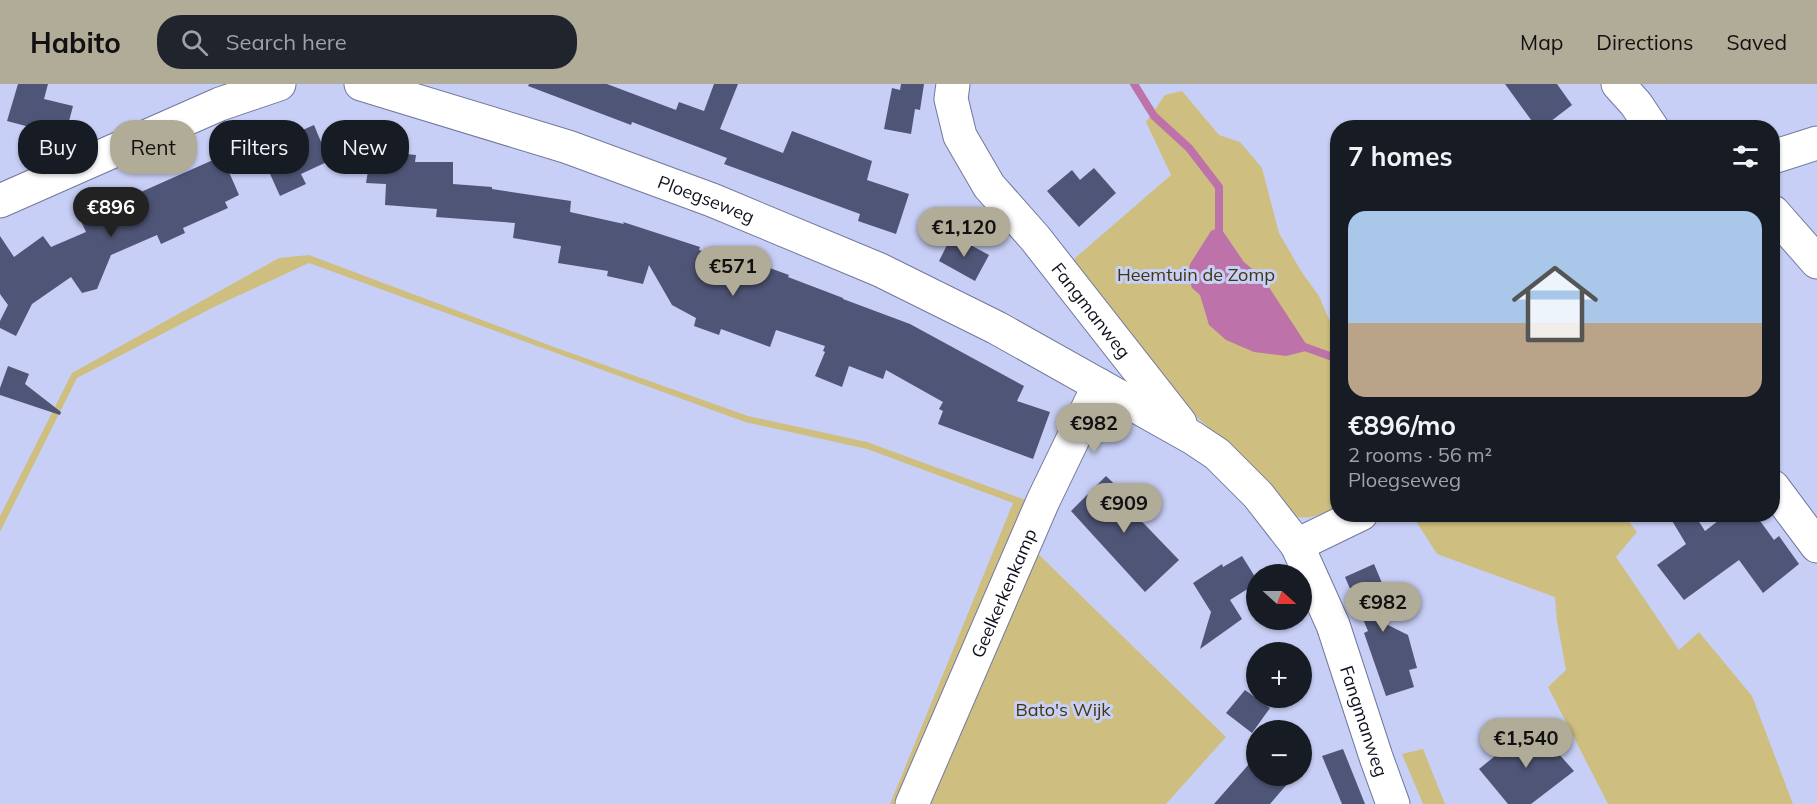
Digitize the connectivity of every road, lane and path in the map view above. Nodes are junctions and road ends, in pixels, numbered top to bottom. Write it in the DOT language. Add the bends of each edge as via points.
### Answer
graph roads {
  1 [pos="279,84"];
  2 [pos="361,84"];
  3 [pos="953,84"];
  4 [pos="1618,84"];
  5 [pos="1647,120"];
  6 [pos="1817,143"];
  7 [pos="1780,155"];
  8 [pos="0,201"];
  9 [pos="1780,220"];
  10 [pos="1817,262"];
  11 [pos="1100,385"];
  12 [pos="1193,438"];
  13 [pos="1780,496"];
  14 [pos="1344,522"];
  15 [pos="1297,545"];
  16 [pos="1817,546"];
  17 [pos="912,804"];
  18 [pos="1393,804"];
  1 -- 8 [label="street" via="220,104"];
  2 -- 11 [label="street, Ploegseweg" via="568,147 712,200 880,270"];
  3 -- 12 [label="street, Fangmanweg" via="951,99 960,136 989,186 1035,238"];
  4 -- 5 [label="street"];
  6 -- 7 [label="street"];
  9 -- 10 [label="street"];
  11 -- 12 [label="street, Fangmanweg"];
  11 -- 17 [label="street, Geelkerkenkamp" via="1043,501"];
  12 -- 15 [label="street, Fangmanweg" via="1217,454 1258,495"];
  13 -- 16 [label="street"];
  14 -- 15 [label="street"];
  15 -- 18 [label="street, Fangmanweg" via="1333,625"];
}
